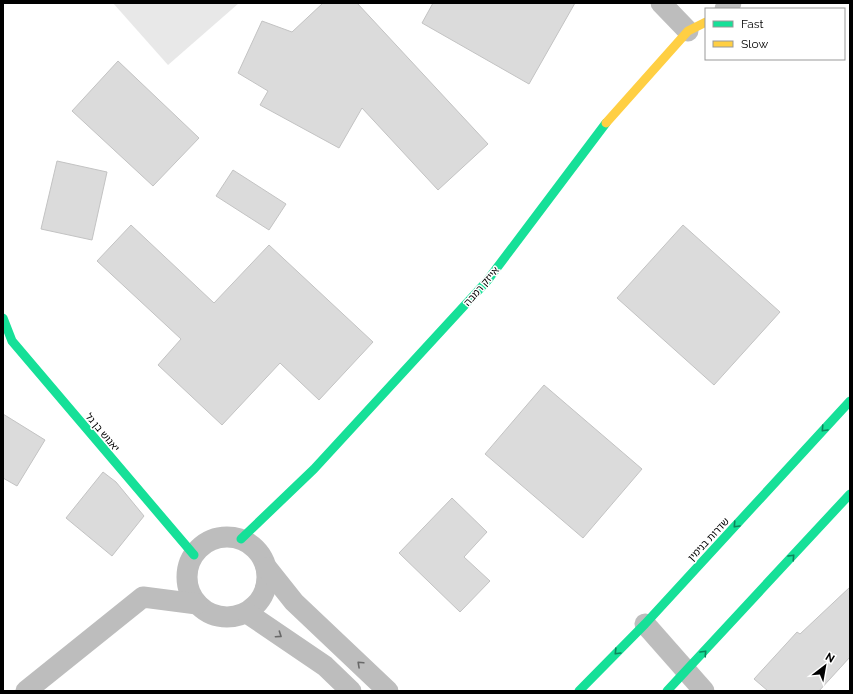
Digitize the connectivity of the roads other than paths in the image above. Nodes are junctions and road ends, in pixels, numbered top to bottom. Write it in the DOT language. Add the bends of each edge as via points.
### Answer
graph roads {
  1 [pos="661,3"];
  2 [pos="697,26"];
  3 [pos="3,318"];
  4 [pos="850,401"];
  5 [pos="850,494"];
  6 [pos="241,539"];
  7 [pos="194,555"];
  8 [pos="267,568"];
  9 [pos="197,604"];
  10 [pos="247,613"];
  11 [pos="645,624"];
  12 [pos="686,671"];
  13 [pos="26,691"];
  14 [pos="351,691"];
  15 [pos="388,691"];
  16 [pos="579,691"];
  17 [pos="667,691"];
  18 [pos="704,691"];
  1 -- 2 [label="street"];
  2 -- 6 [label="street, אייזק רמבה" via="613,114 487,281 314,469"];
  3 -- 7 [label="street, יאנוש בן גל" via="12,341"];
  4 -- 11 [label="street, שדרות בנימין, one-way"];
  12 -- 5 [label="street, one-way"];
  6 -- 7 [label="street" via="215,539 203,545"];
  6 -- 8 [label="street" via="262,556"];
  7 -- 9 [label="street" via="188,567 187,580 190,593"];
  8 -- 10 [label="street" via="268,582 264,594 257,605"];
  15 -- 8 [label="street, one-way" via="294,602"];
  9 -- 10 [label="street" via="220,618"];
  9 -- 13 [label="street" via="143,597"];
  10 -- 14 [label="street, one-way" via="325,666"];
  11 -- 12 [label="street"];
  11 -- 16 [label="street, שדרות בנימין, one-way"];
  12 -- 17 [label="street"];
  12 -- 18 [label="street"];
}
